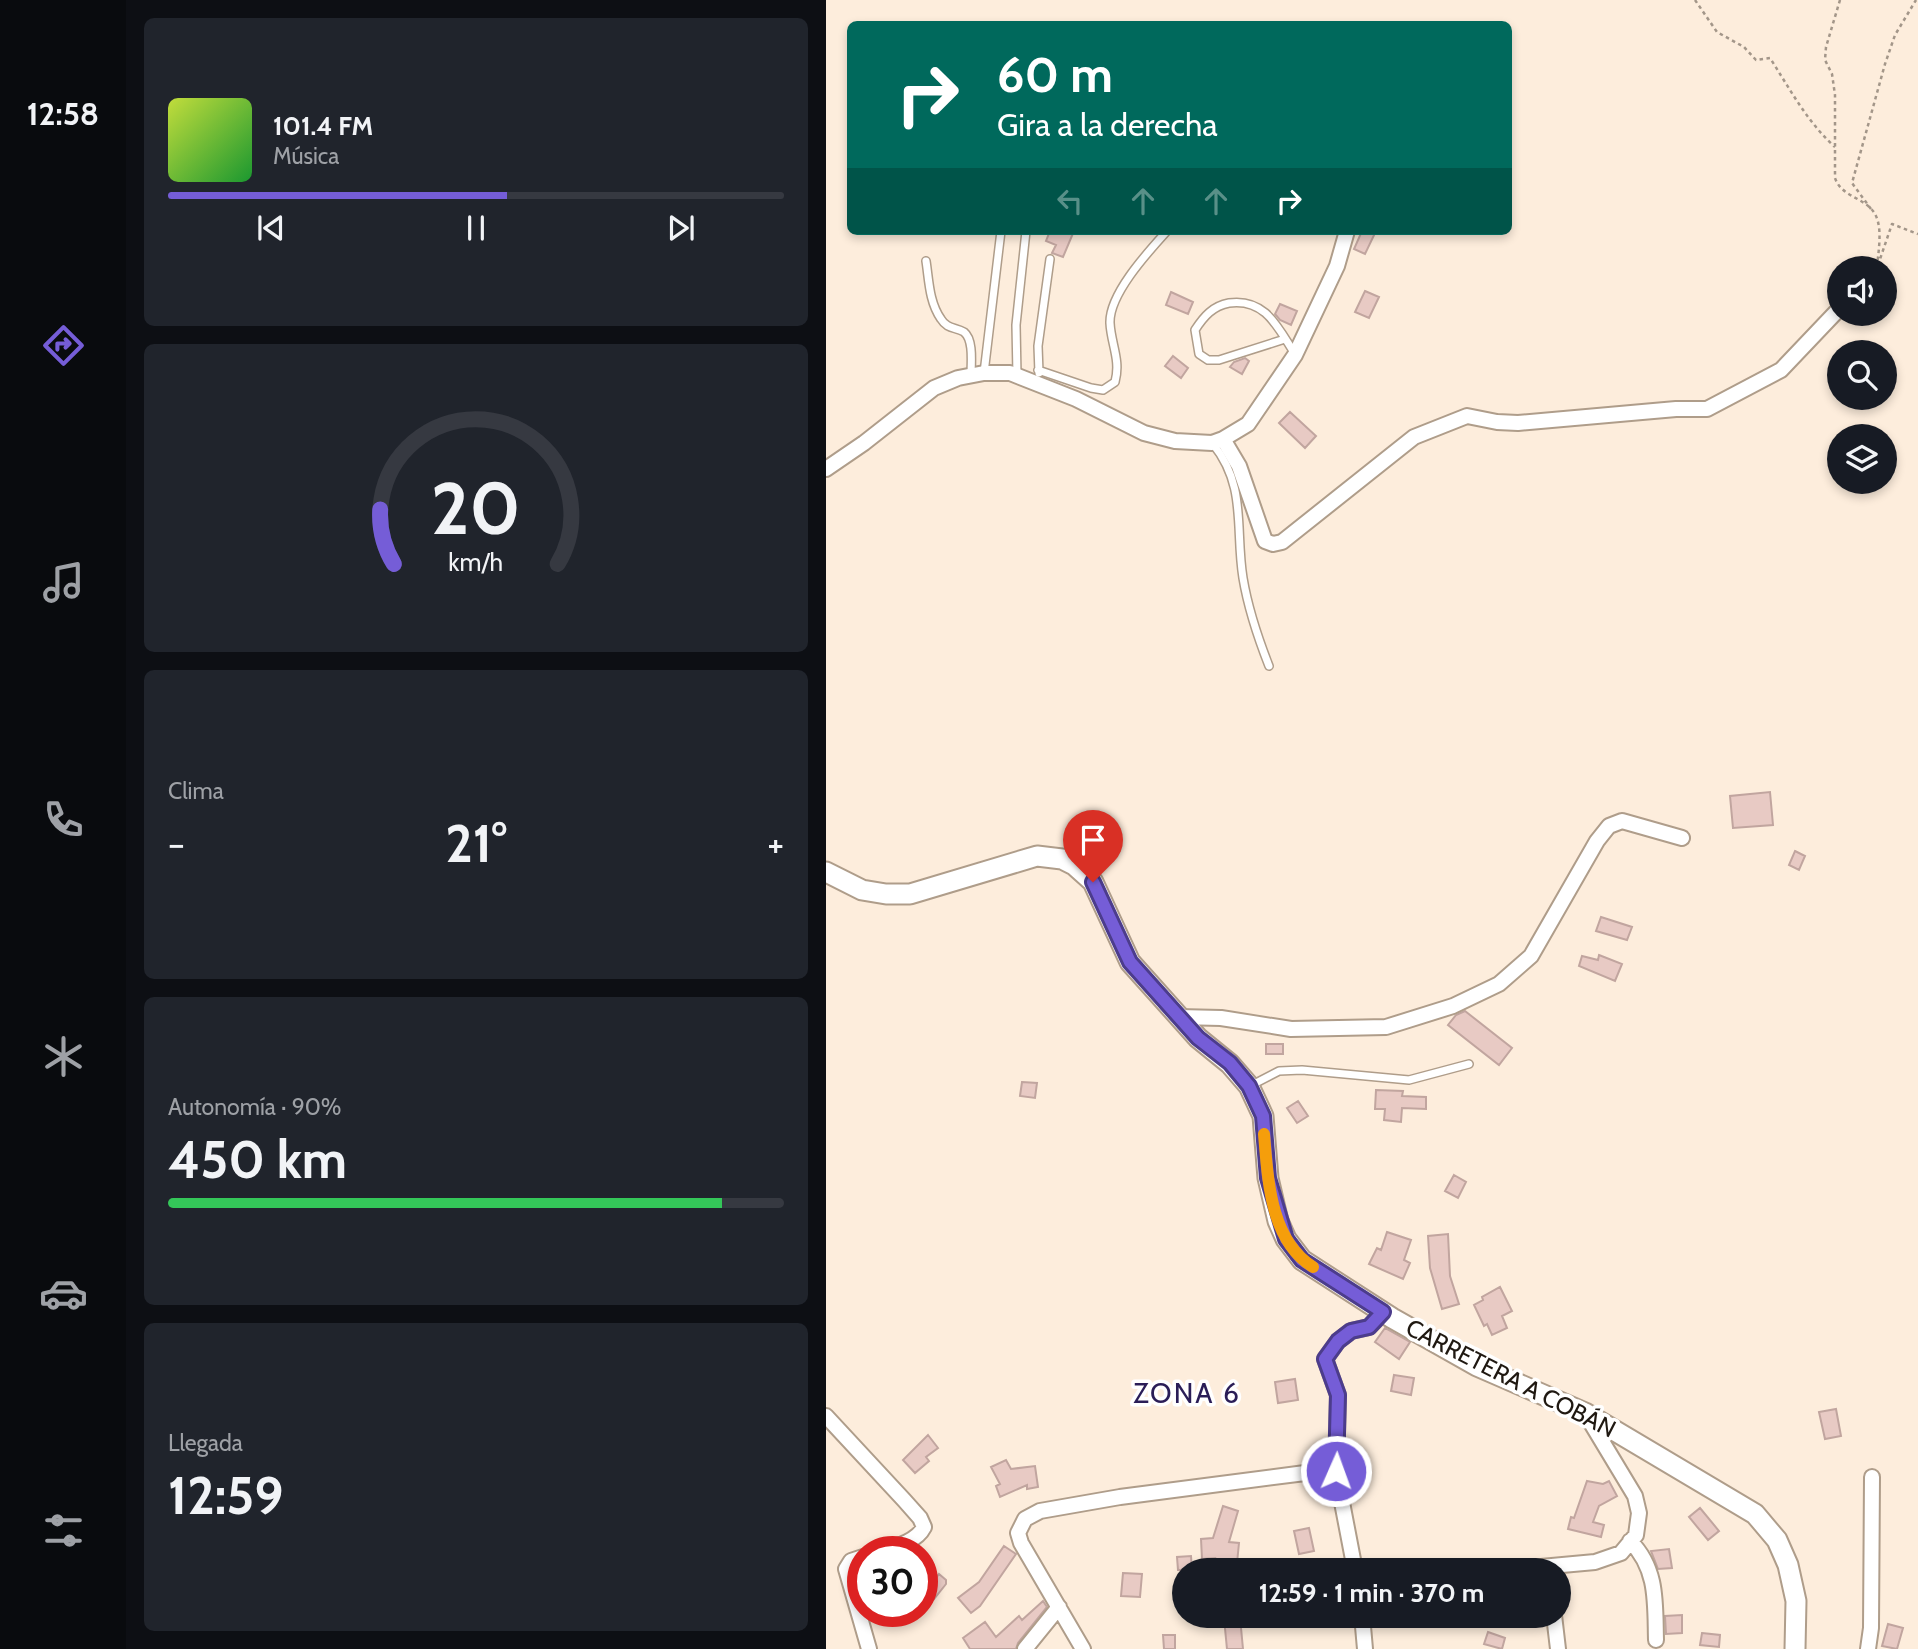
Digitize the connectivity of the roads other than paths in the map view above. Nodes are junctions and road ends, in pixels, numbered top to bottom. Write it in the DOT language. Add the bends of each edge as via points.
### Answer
graph roads {
  1 [pos="1000,235"];
  2 [pos="1026,235"];
  3 [pos="1163,235"];
  4 [pos="1346,235"];
  5 [pos="1050,259"];
  6 [pos="926,261"];
  7 [pos="1827,322"];
  8 [pos="1285,340"];
  9 [pos="1295,355"];
  10 [pos="978,374"];
  11 [pos="1017,376"];
  12 [pos="1039,377"];
  13 [pos="1218,441"];
  14 [pos="826,469"];
  15 [pos="1269,666"];
  16 [pos="1682,838"];
  17 [pos="826,872"];
  18 [pos="1179,1017"];
  19 [pos="1469,1063"];
  20 [pos="1249,1086"];
  21 [pos="1383,1312"];
  22 [pos="1585,1413"];
  23 [pos="826,1416"];
  24 [pos="1336,1471"];
  25 [pos="1871,1477"];
  26 [pos="918,1536"];
  27 [pos="1630,1541"];
  28 [pos="1353,1558"];
  29 [pos="1571,1565"];
  30 [pos="1059,1607"];
  31 [pos="863,1627"];
  32 [pos="1363,1628"];
  33 [pos="1556,1628"];
  34 [pos="1656,1640"];
  35 [pos="869,1649"];
  36 [pos="1025,1649"];
  37 [pos="1083,1649"];
  38 [pos="1365,1649"];
  39 [pos="1558,1649"];
  40 [pos="1795,1649"];
  41 [pos="1868,1649"];
  1 -- 10 [label="lane"];
  2 -- 11 [label="lane" via="1016,325"];
  3 -- 12 [label="lane" via="1116,296 1111,310 1119,369 1115,382 1103,390"];
  4 -- 9 [label="street" via="1337,266"];
  5 -- 12 [label="lane" via="1038,346"];
  6 -- 10 [label="lane" via="932,302 946,326 964,332"];
  7 -- 13 [label="street" via="1781,370 1707,409 1518,423 1467,416 1436,427 1414,437 1282,542 1273,544 1265,541 1239,466"];
  8 -- 8 [label="lane" via="1260,308 1245,301 1221,305 1205,315 1195,330 1199,354 1208,360"];
  8 -- 9 [label="lane"];
  9 -- 13 [label="street" via="1248,424"];
  10 -- 11 [label="street"];
  10 -- 14 [label="street" via="934,388"];
  11 -- 12 [label="street"];
  12 -- 13 [label="street" via="1144,433 1175,441"];
  13 -- 15 [label="lane" via="1238,499 1243,580"];
  16 -- 18 [label="street" via="1622,821 1609,826 1531,956 1499,984 1442,1010 1386,1027 1291,1029 1221,1017"];
  17 -- 18 [label="street, CARRETERA A COBÁN" via="862,891 910,894 1037,856 1062,859 1093,882 1130,962"];
  18 -- 20 [label="street, CARRETERA A COBÁN"];
  19 -- 20 [label="lane" via="1409,1080 1279,1071"];
  20 -- 21 [label="street, CARRETERA A COBÁN" via="1263,1116 1268,1178 1286,1239 1302,1260"];
  21 -- 22 [label="street, CARRETERA A COBÁN" via="1477,1366"];
  21 -- 24 [label="street" via="1369,1327 1351,1331 1338,1341 1325,1359 1338,1395"];
  22 -- 27 [label="street" via="1635,1496 1639,1513 1636,1535"];
  22 -- 40 [label="street, CARRETERA A COBÁN" via="1755,1514 1777,1540 1788,1565 1796,1601"];
  23 -- 26 [label="street" via="920,1517 924,1527"];
  24 -- 28 [label="street"];
  24 -- 30 [label="street" via="1040,1511 1025,1519 1018,1533"];
  25 -- 41 [label="street"];
  27 -- 29 [label="street" via="1621,1553"];
  27 -- 34 [label="street" via="1649,1567"];
  30 -- 36 [label="street"];
  30 -- 37 [label="street"];
  31 -- 35 [label="street"];
  32 -- 38 [label="street"];
  33 -- 39 [label="street"];
}
